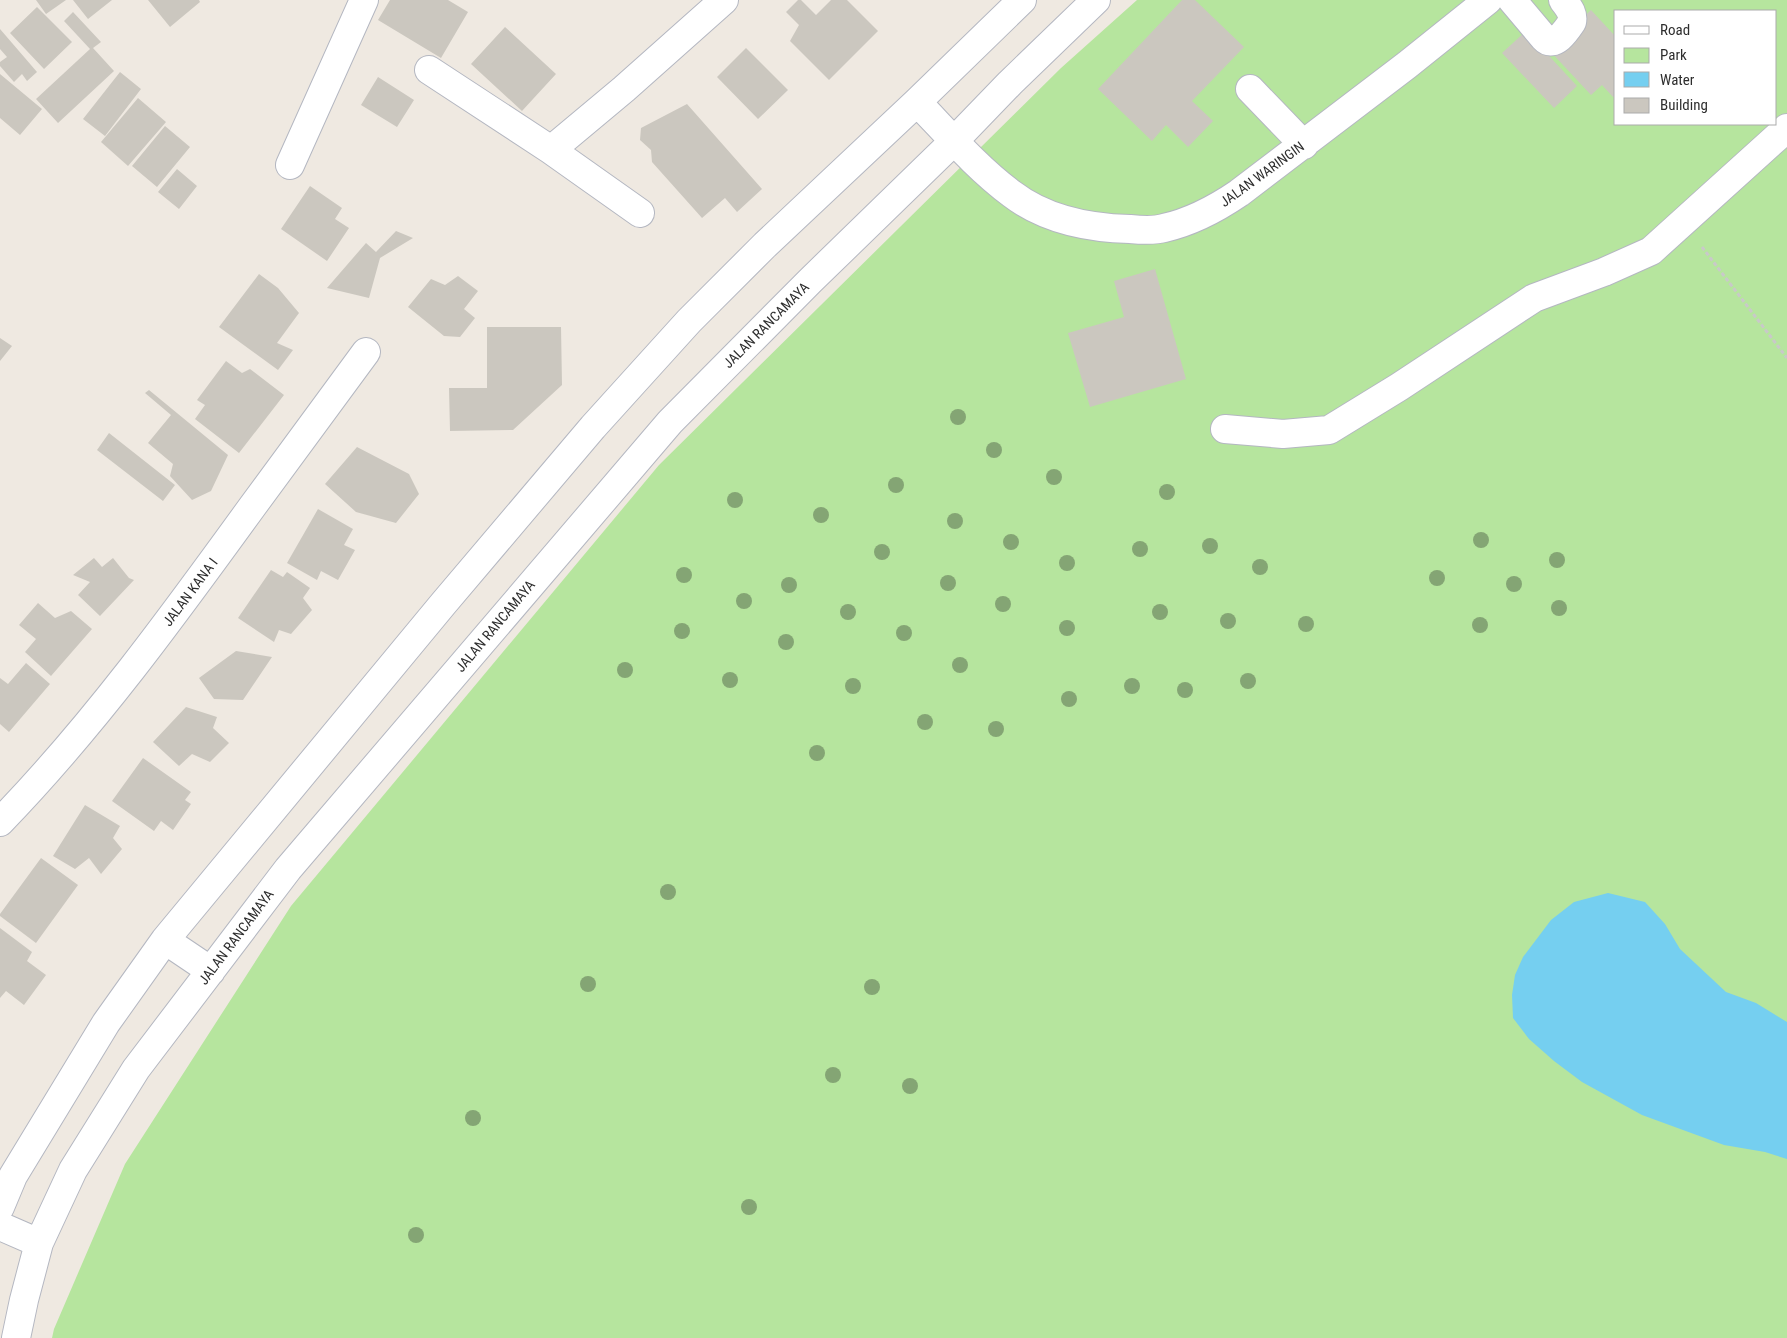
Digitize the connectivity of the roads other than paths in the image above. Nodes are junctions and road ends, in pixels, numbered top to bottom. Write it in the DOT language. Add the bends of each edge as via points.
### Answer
graph roads {
  1 [pos="364,0"];
  2 [pos="724,0"];
  3 [pos="1022,0"];
  4 [pos="1096,0"];
  5 [pos="1488,0"];
  6 [pos="1512,0"];
  7 [pos="1563,0"];
  8 [pos="429,70"];
  9 [pos="1250,89"];
  10 [pos="917,102"];
  11 [pos="1787,128"];
  12 [pos="954,141"];
  13 [pos="1304,145"];
  14 [pos="551,150"];
  15 [pos="290,165"];
  16 [pos="640,213"];
  17 [pos="366,352"];
  18 [pos="1225,429"];
  19 [pos="0,822"];
  20 [pos="165,940"];
  21 [pos="211,971"];
  22 [pos="0,1206"];
  23 [pos="0,1226"];
  24 [pos="39,1243"];
  25 [pos="16,1338"];
  1 -- 15 [label="street"];
  2 -- 14 [label="street"];
  3 -- 10 [label="street"];
  4 -- 12 [label="street, JALAN RANCAMAYA"];
  5 -- 13 [label="street, JALAN WARINGIN"];
  6 -- 7 [label="street" via="1551,43 1572,22 1571,12"];
  8 -- 14 [label="street"];
  9 -- 13 [label="street"];
  10 -- 12 [label="street, JALAN WARINGIN"];
  10 -- 20 [label="street" via="689,321 600,420"];
  11 -- 18 [label="street" via="1650,251 1534,298 1329,430 1283,434"];
  12 -- 13 [label="street, JALAN WARINGIN" via="992,178 1037,209 1091,227 1141,230 1163,229 1220,206"];
  12 -- 21 [label="street, JALAN RANCAMAYA" via="670,422 288,869"];
  14 -- 16 [label="street"];
  17 -- 19 [label="street, JALAN KANA I" via="189,595 111,696 69,748"];
  20 -- 21 [label="street"];
  20 -- 22 [label="street" via="106,1022 13,1176"];
  21 -- 24 [label="street, JALAN RANCAMAYA" via="131,1078 73,1170"];
  23 -- 24 [label="street"];
  24 -- 25 [label="street, JALAN RANCAMAYA"];
}
